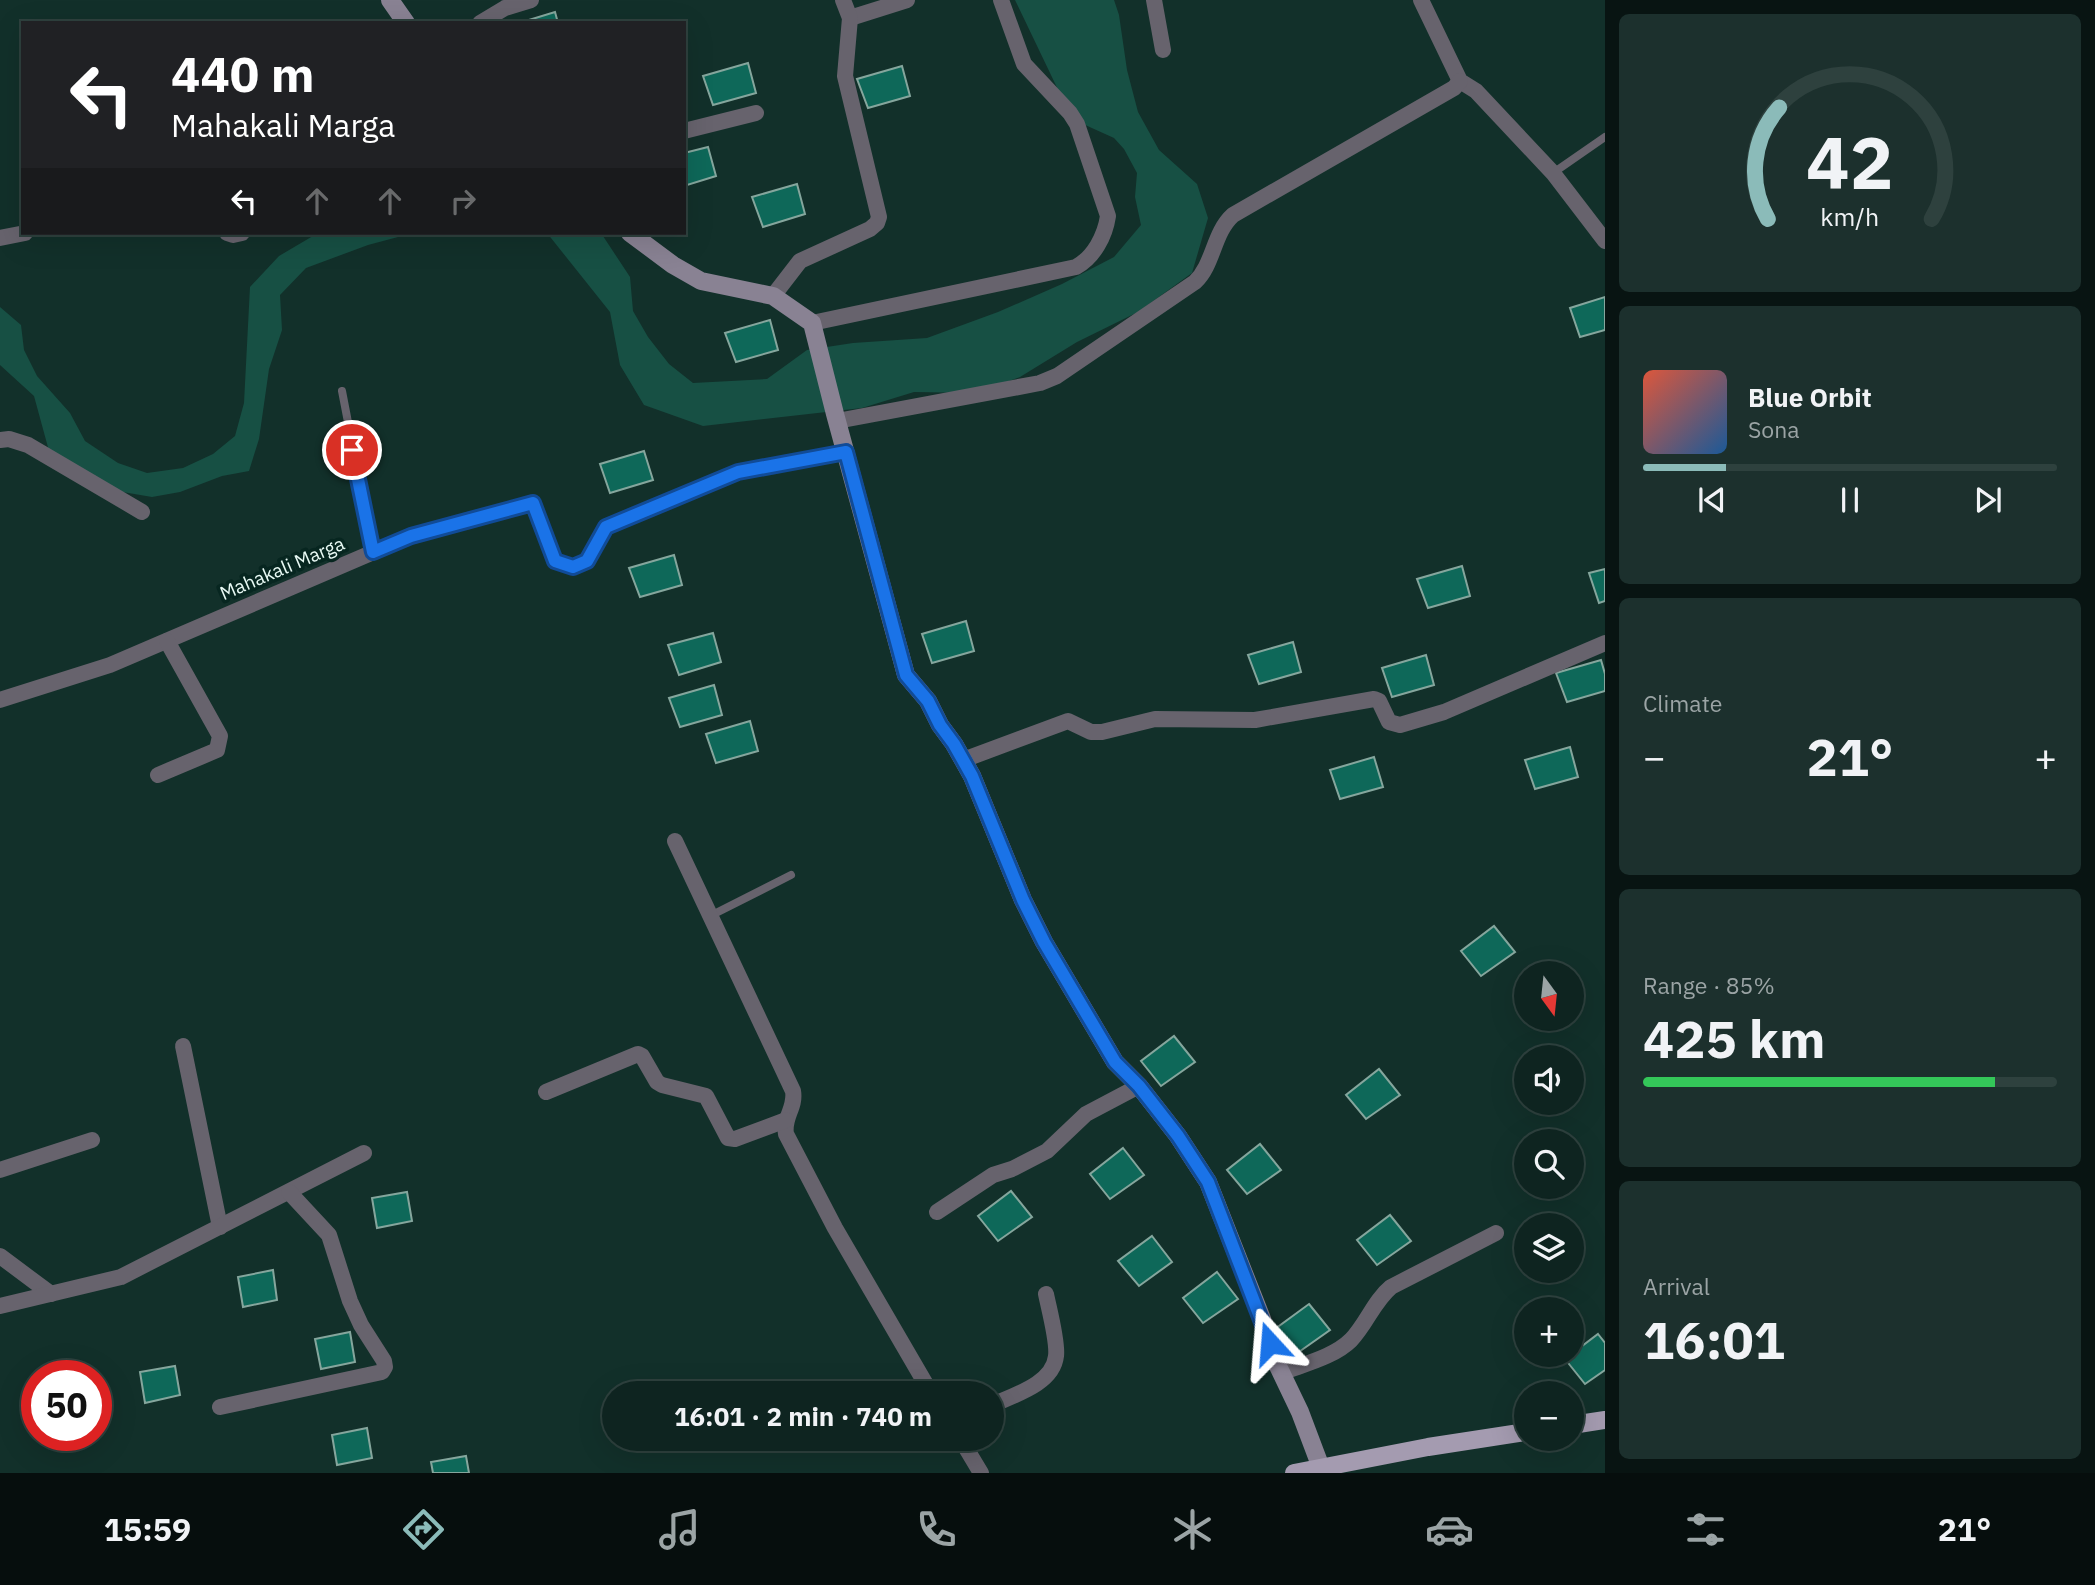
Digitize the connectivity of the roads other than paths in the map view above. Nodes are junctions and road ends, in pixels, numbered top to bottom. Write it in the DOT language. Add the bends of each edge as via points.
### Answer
graph roads {
  1 [pos="390,0"];
  2 [pos="531,0"];
  3 [pos="844,0"];
  4 [pos="907,0"];
  5 [pos="1001,0"];
  6 [pos="1154,0"];
  7 [pos="1421,0"];
  8 [pos="850,18"];
  9 [pos="404,21"];
  10 [pos="483,21"];
  11 [pos="1163,50"];
  12 [pos="1460,81"];
  13 [pos="756,113"];
  14 [pos="686,130"];
  15 [pos="1605,137"];
  16 [pos="1553,173"];
  17 [pos="21,234"];
  18 [pos="633,235"];
  19 [pos="0,237"];
  20 [pos="1605,241"];
  21 [pos="773,296"];
  22 [pos="812,323"];
  23 [pos="342,391"];
  24 [pos="836,418"];
  25 [pos="0,440"];
  26 [pos="846,452"];
  27 [pos="142,512"];
  28 [pos="373,552"];
  29 [pos="167,641"];
  30 [pos="1605,643"];
  31 [pos="0,700"];
  32 [pos="963,760"];
  33 [pos="158,775"];
  34 [pos="675,841"];
  35 [pos="791,875"];
  36 [pos="710,916"];
  37 [pos="183,1046"];
  38 [pos="1139,1086"];
  39 [pos="545,1092"];
  40 [pos="786,1119"];
  41 [pos="92,1140"];
  42 [pos="363,1153"];
  43 [pos="0,1170"];
  44 [pos="289,1192"];
  45 [pos="937,1212"];
  46 [pos="220,1227"];
  47 [pos="1496,1233"];
  48 [pos="0,1256"];
  49 [pos="51,1294"];
  50 [pos="1046,1294"];
  51 [pos="0,1306"];
  52 [pos="1281,1373"];
  53 [pos="924,1381"];
  54 [pos="1004,1399"];
  55 [pos="220,1407"];
  56 [pos="1605,1420"];
  57 [pos="1584,1423"];
  58 [pos="1514,1434"];
  59 [pos="968,1451"];
  60 [pos="1322,1470"];
  61 [pos="981,1473"];
  62 [pos="1294,1473"];
  1 -- 9 [label="main road"];
  2 -- 10 [label="street"];
  3 -- 8 [label="street"];
  4 -- 8 [label="street"];
  5 -- 22 [label="street" via="1024,64 1077,124 1108,216 1095,251 1076,267"];
  6 -- 11 [label="street"];
  7 -- 12 [label="street"];
  8 -- 21 [label="street" via="845,76 879,217 870,229 800,261"];
  12 -- 16 [label="street"];
  12 -- 24 [label="street" via="1233,215 1195,282 1056,376 1023,388"];
  13 -- 14 [label="street"];
  15 -- 16 [label="lane"];
  16 -- 20 [label="street"];
  17 -- 19 [label="street"];
  18 -- 21 [label="main road" via="701,281"];
  21 -- 22 [label="main road"];
  22 -- 24 [label="main road"];
  23 -- 28 [label="lane"];
  24 -- 26 [label="main road"];
  25 -- 27 [label="street" via="28,445"];
  26 -- 28 [label="street, Mahakali Marga" via="738,472 606,527 587,561 573,567 555,561 533,503 411,536"];
  26 -- 32 [label="main road" via="906,675 928,701"];
  28 -- 29 [label="street, Mahakali Marga"];
  29 -- 31 [label="street, Mahakali Marga" via="110,665"];
  29 -- 33 [label="street" via="220,743 217,750"];
  30 -- 32 [label="street" via="1444,712 1400,725 1389,722 1374,699 1255,720 1155,719 1102,732 1068,721"];
  32 -- 38 [label="main road" via="1044,942 1115,1062"];
  34 -- 36 [label="street"];
  35 -- 36 [label="lane"];
  36 -- 40 [label="street" via="793,1091 794,1107"];
  37 -- 46 [label="street"];
  38 -- 45 [label="street" via="1086,1114 1047,1151 993,1175"];
  38 -- 52 [label="main road" via="1208,1182"];
  39 -- 40 [label="street" via="638,1054 657,1082 705,1096 727,1138"];
  40 -- 53 [label="street" via="786,1133 835,1228"];
  41 -- 43 [label="street"];
  42 -- 44 [label="street"];
  44 -- 46 [label="street"];
  44 -- 55 [label="street" via="329,1235 350,1301 385,1367 382,1372"];
  46 -- 49 [label="street" via="121,1276"];
  47 -- 52 [label="street" via="1391,1287 1349,1342"];
  48 -- 49 [label="street"];
  49 -- 51 [label="street"];
  50 -- 54 [label="street" via="1056,1355 1051,1370 1036,1384"];
  52 -- 60 [label="main road"];
  56 -- 57 [label="main road"];
  58 -- 60 [label="main road"];
  59 -- 61 [label="street"];
  60 -- 62 [label="main road"];
}
